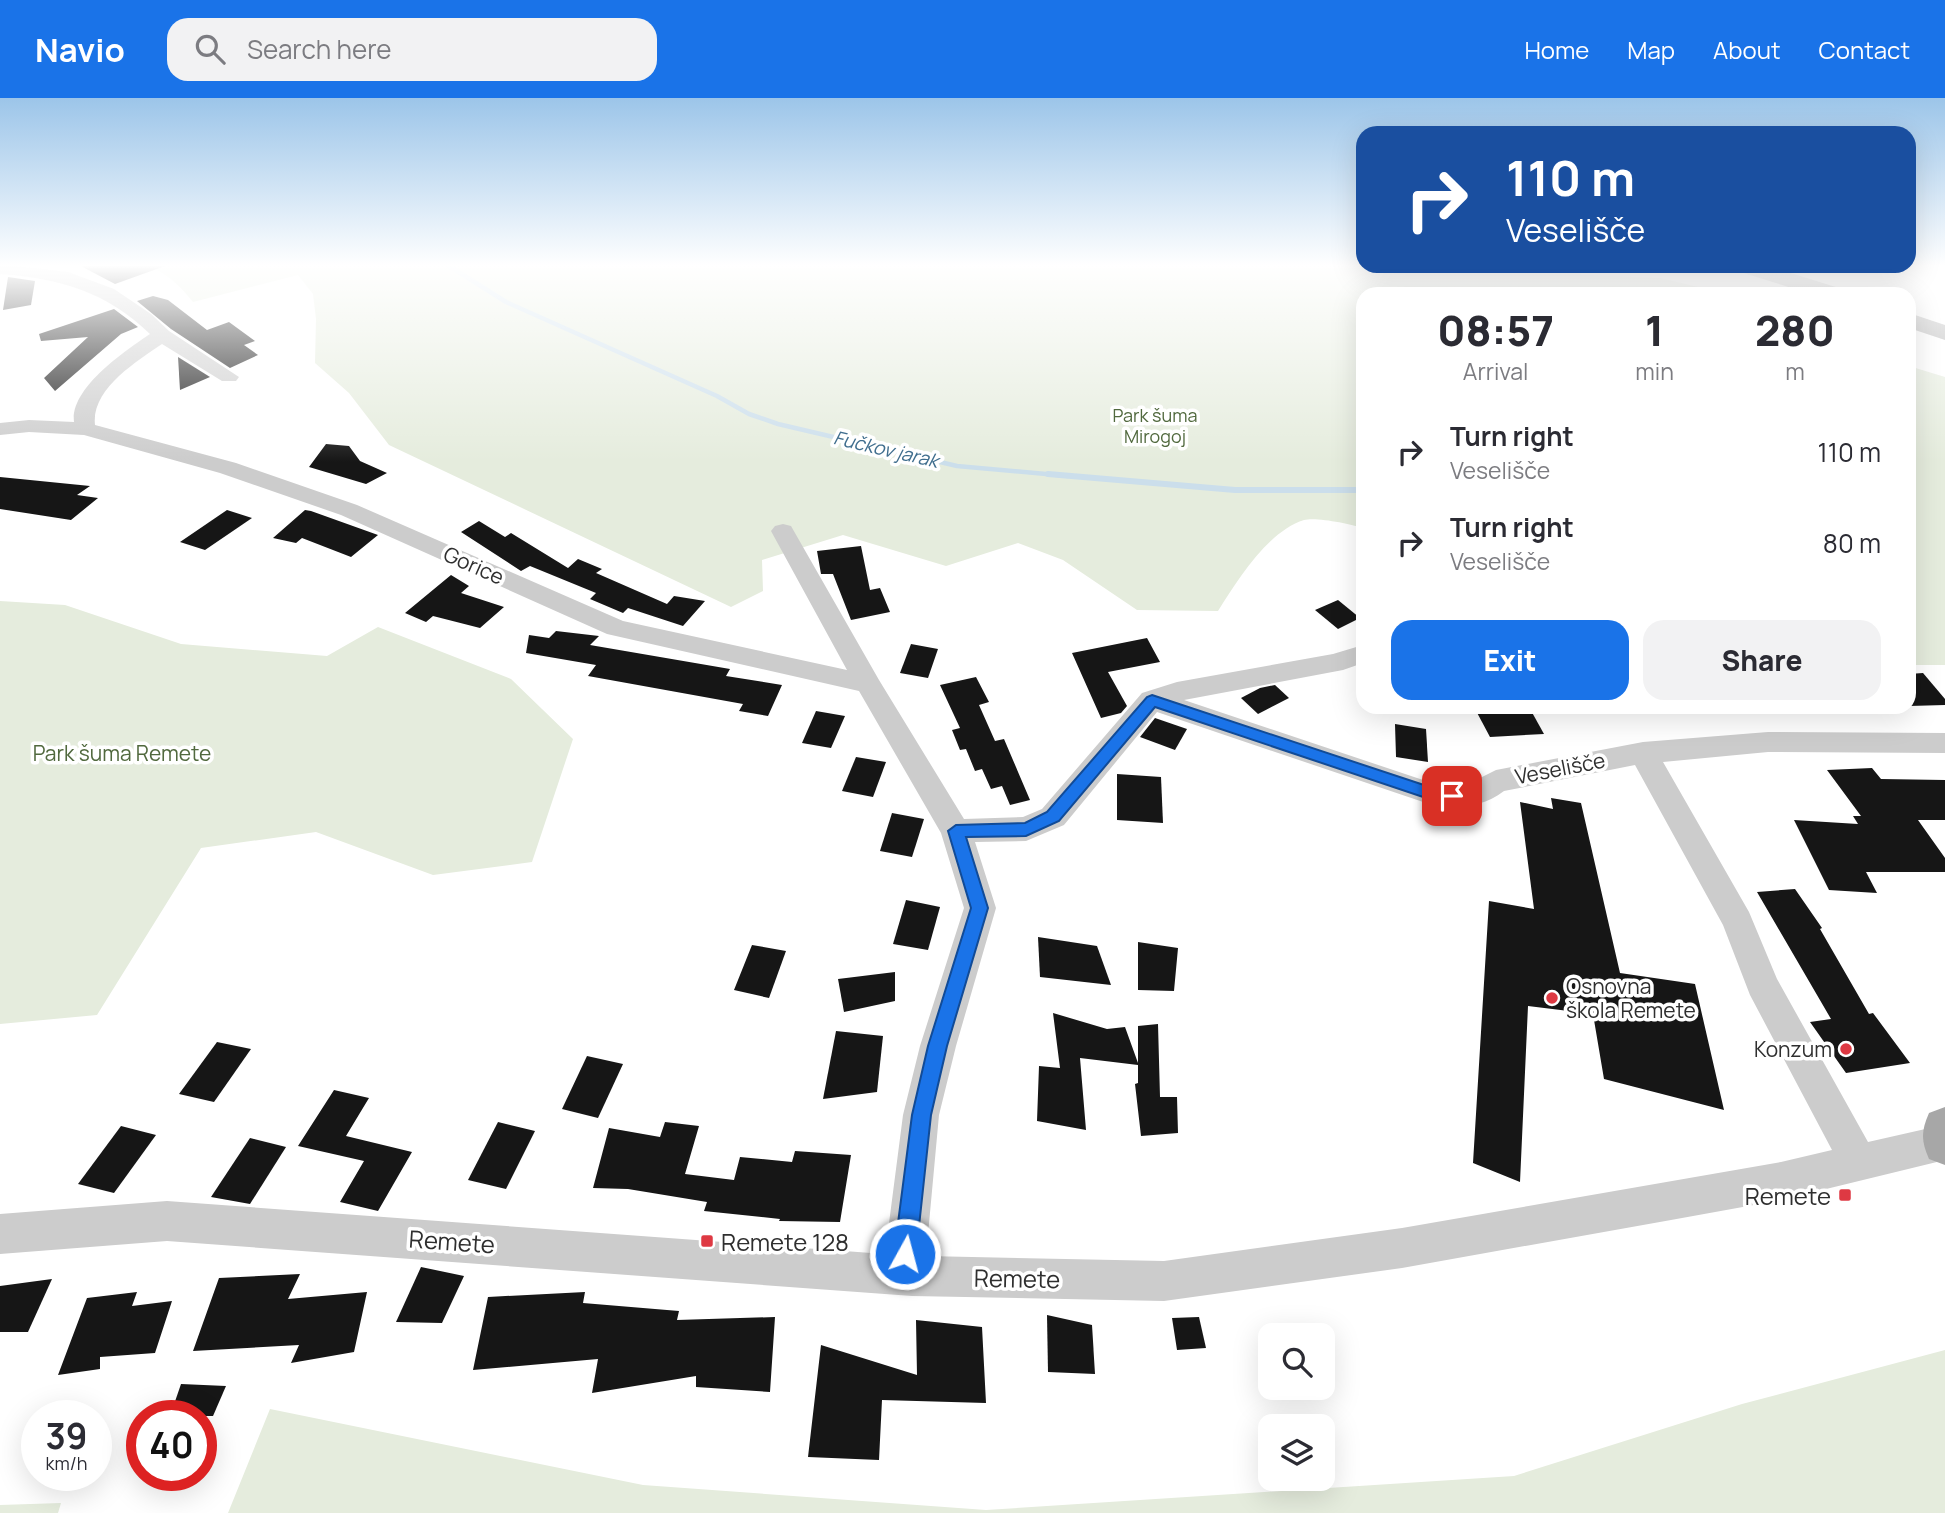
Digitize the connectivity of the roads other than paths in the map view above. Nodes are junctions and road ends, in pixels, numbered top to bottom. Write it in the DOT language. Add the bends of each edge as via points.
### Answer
graph roads {
  1 [pos="156,330"];
  2 [pos="162,335"];
  3 [pos="229,377"];
  4 [pos="0,429"];
  5 [pos="85,429"];
  6 [pos="783,531"];
  7 [pos="1356,656"];
  8 [pos="868,684"];
  9 [pos="1152,701"];
  10 [pos="1945,743"];
  11 [pos="1643,753"];
  12 [pos="956,831"];
  13 [pos="1944,1138"];
  14 [pos="1859,1162"];
  15 [pos="0,1234"];
  16 [pos="912,1276"];
  1 -- 2 [label="street"];
  2 -- 3 [label="street"];
  2 -- 5 [label="street" via="99,386 84,412"];
  4 -- 5 [label="street, Gorice"];
  5 -- 8 [label="street, Gorice" via="228,468 349,510 617,628"];
  6 -- 8 [label="street"];
  7 -- 9 [label="street"];
  8 -- 12 [label="street"];
  9 -- 11 [label="street, Veselišče" via="1435,795 1469,797 1482,794 1496,781"];
  9 -- 12 [label="street" via="1053,817 1026,830"];
  10 -- 11 [label="street, Veselišče" via="1768,742"];
  11 -- 14 [label="street" via="1738,922 1762,984"];
  12 -- 16 [label="street" via="980,908 921,1115 905,1254"];
  13 -- 14 [label="street, Remete"];
  14 -- 16 [label="street, Remete" via="1781,1181 1415,1246 1164,1281"];
  15 -- 16 [label="street, Remete" via="167,1221"];
}
